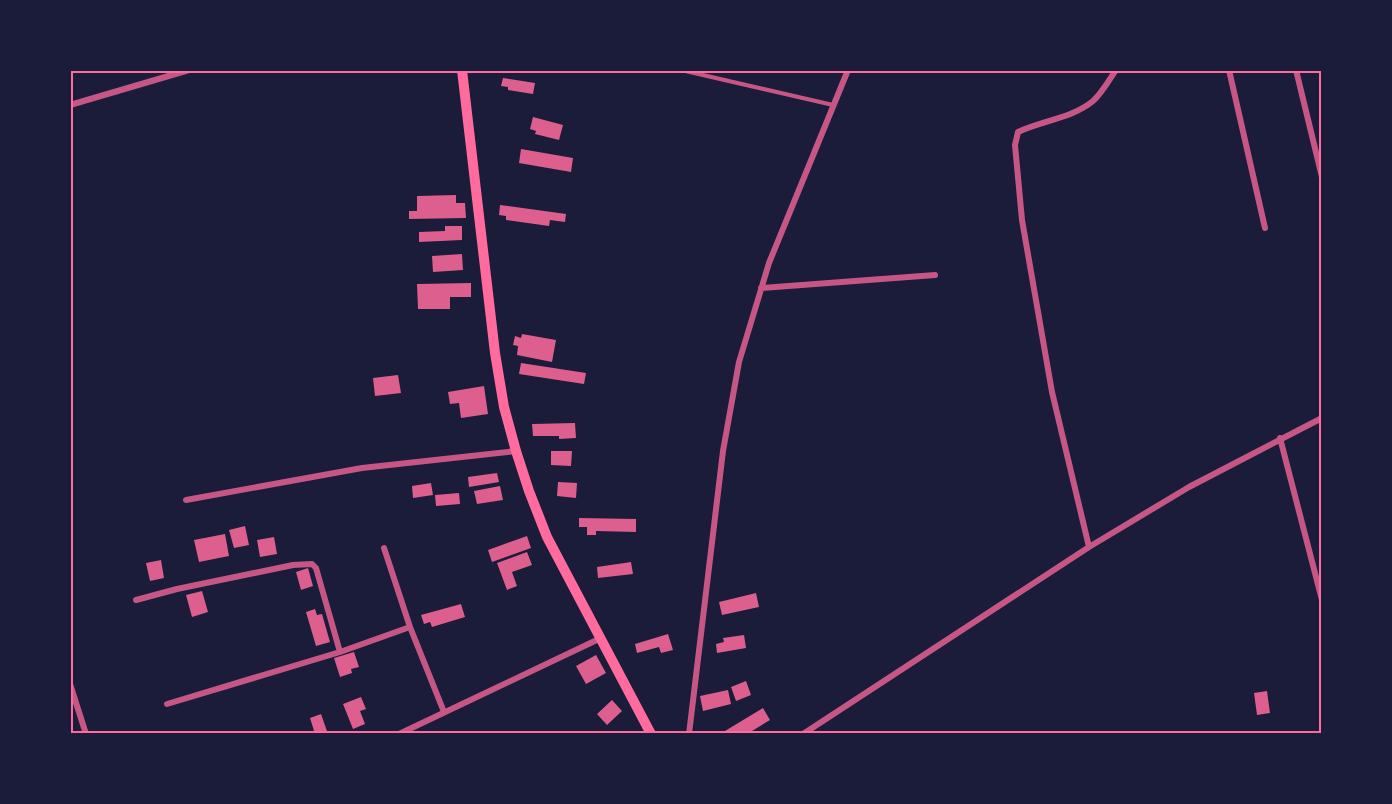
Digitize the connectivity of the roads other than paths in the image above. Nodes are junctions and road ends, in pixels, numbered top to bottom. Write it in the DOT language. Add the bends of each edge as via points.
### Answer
graph roads {
  1 [pos="189,70"];
  2 [pos="462,70"];
  3 [pos="681,70"];
  4 [pos="848,70"];
  5 [pos="1116,70"];
  6 [pos="1229,70"];
  7 [pos="1296,70"];
  8 [pos="70,105"];
  9 [pos="833,105"];
  10 [pos="1322,177"];
  11 [pos="1265,228"];
  12 [pos="935,275"];
  13 [pos="761,288"];
  14 [pos="1322,418"];
  15 [pos="1280,438"];
  16 [pos="516,451"];
  17 [pos="186,500"];
  18 [pos="1089,547"];
  19 [pos="384,548"];
  20 [pos="136,600"];
  21 [pos="1322,600"];
  22 [pos="410,627"];
  23 [pos="601,638"];
  24 [pos="340,652"];
  25 [pos="70,684"];
  26 [pos="167,704"];
  27 [pos="444,712"];
  28 [pos="86,734"];
  29 [pos="399,734"];
  30 [pos="651,734"];
  31 [pos="689,734"];
  32 [pos="803,734"];
  1 -- 8 [label="street"];
  2 -- 16 [label="main road" via="495,353"];
  3 -- 9 [label="lane"];
  4 -- 9 [label="street"];
  5 -- 18 [label="street" via="1095,99 1079,111 1029,126 1018,132 1015,145 1022,220 1052,392"];
  6 -- 11 [label="street"];
  7 -- 10 [label="street"];
  9 -- 13 [label="street"];
  12 -- 13 [label="street"];
  13 -- 31 [label="street" via="729,408"];
  14 -- 15 [label="street"];
  15 -- 18 [label="street"];
  15 -- 21 [label="street"];
  16 -- 17 [label="street" via="362,468"];
  16 -- 23 [label="main road" via="547,537"];
  18 -- 32 [label="street"];
  19 -- 22 [label="street"];
  20 -- 24 [label="street" via="188,586 312,564"];
  22 -- 24 [label="street"];
  22 -- 27 [label="street"];
  23 -- 27 [label="street"];
  23 -- 30 [label="main road"];
  24 -- 26 [label="street"];
  25 -- 28 [label="street"];
  27 -- 29 [label="street"];
}
